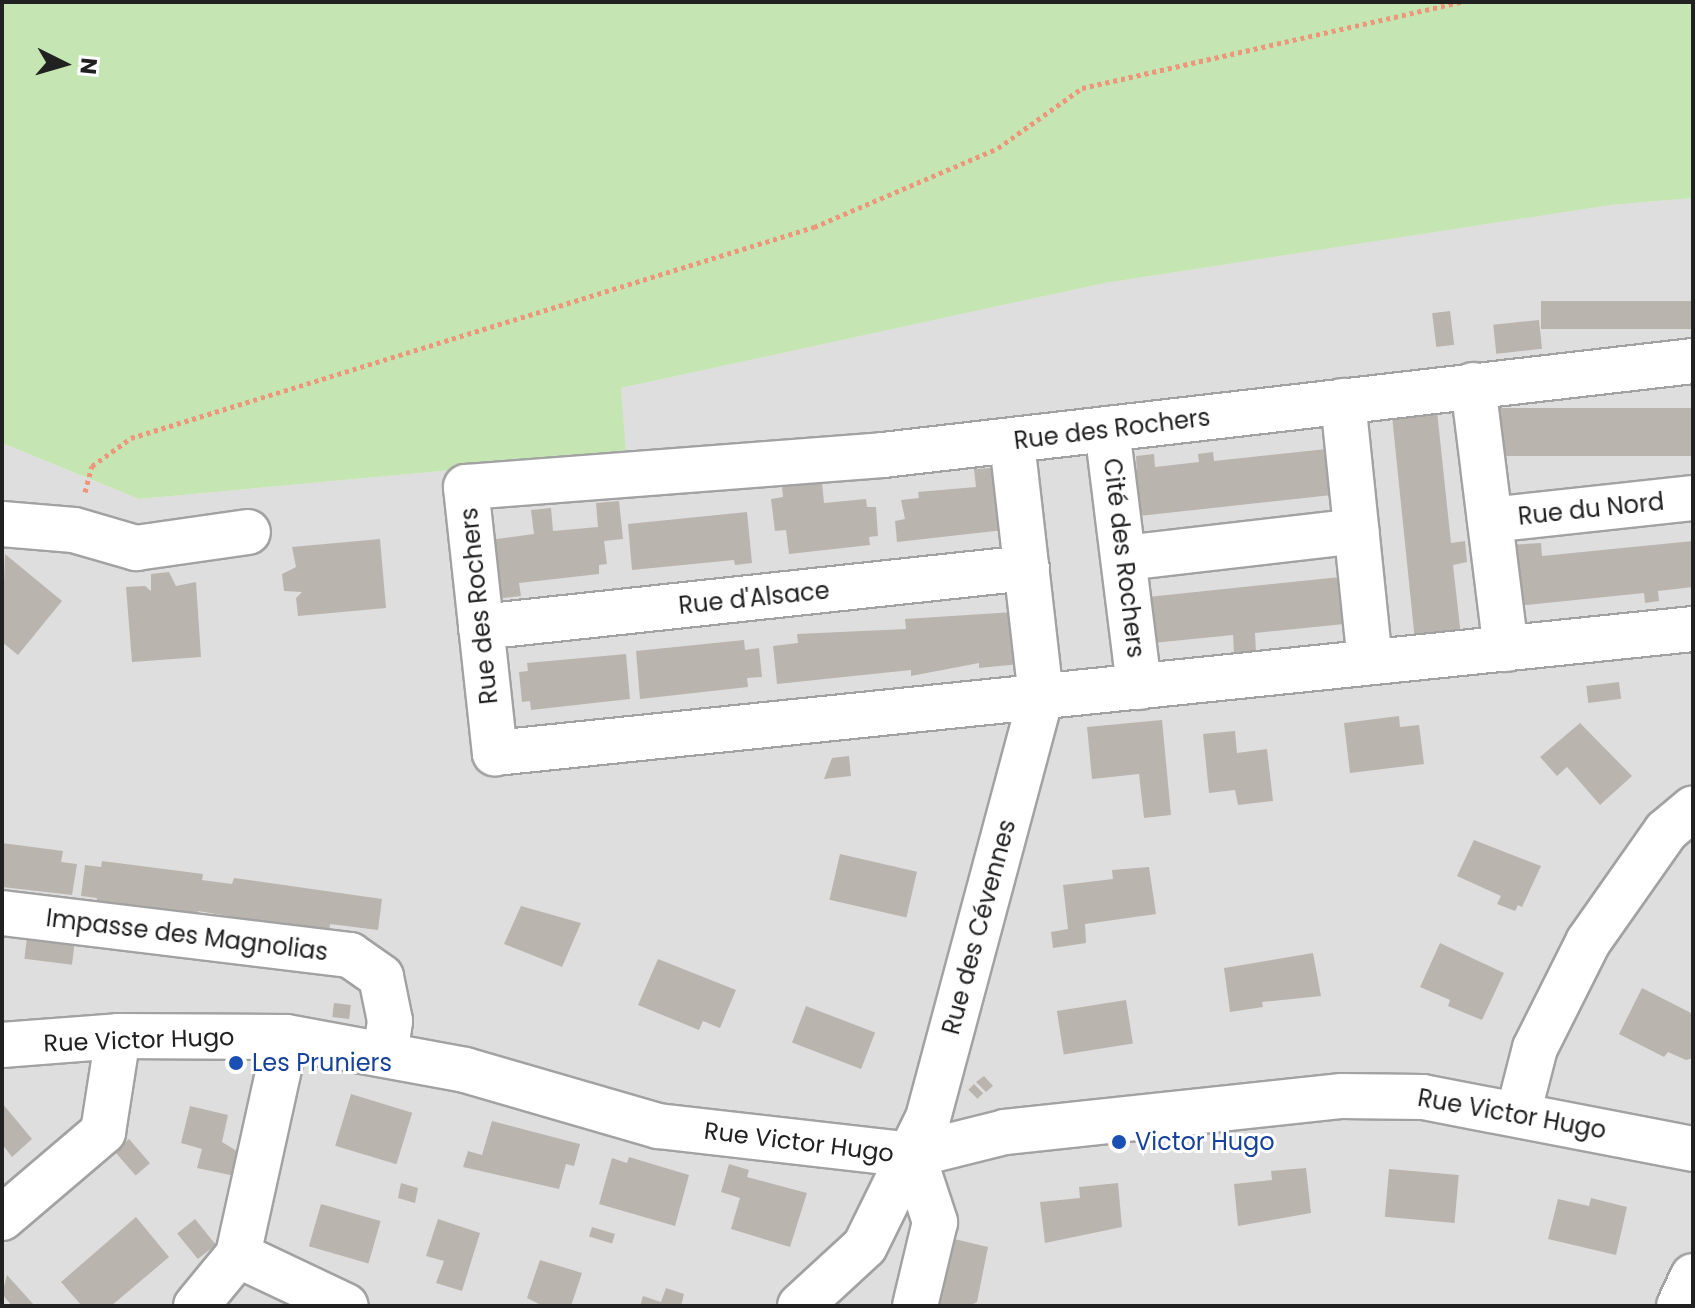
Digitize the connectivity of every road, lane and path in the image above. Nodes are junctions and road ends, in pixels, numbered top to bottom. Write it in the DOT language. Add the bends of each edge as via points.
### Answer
graph roads {
  1 [pos="1462,2"];
  2 [pos="1693,361"];
  3 [pos="1473,385"];
  4 [pos="1343,401"];
  5 [pos="1107,429"];
  6 [pos="1012,441"];
  7 [pos="1693,498"];
  8 [pos="1490,520"];
  9 [pos="2,524"];
  10 [pos="74,530"];
  11 [pos="1356,531"];
  12 [pos="248,532"];
  13 [pos="1124,558"];
  14 [pos="1027,568"];
  15 [pos="481,627"];
  16 [pos="1693,629"];
  17 [pos="1506,649"];
  18 [pos="1370,662"];
  19 [pos="1139,687"];
  20 [pos="1041,697"];
  21 [pos="1693,808"];
  22 [pos="2,913"];
  23 [pos="118,1036"];
  24 [pos="286,1037"];
  25 [pos="2,1045"];
  26 [pos="385,1055"];
  27 [pos="1518,1114"];
  28 [pos="1693,1149"];
  29 [pos="913,1155"];
  30 [pos="2,1218"];
  31 [pos="238,1255"];
  32 [pos="1693,1276"];
  33 [pos="196,1306"];
  34 [pos="346,1306"];
  35 [pos="800,1306"];
  36 [pos="915,1306"];
  37 [pos="1679,1306"];
  1 -- 10 [label="path" via="1082,88 998,148 814,227 131,438 92,466"];
  2 -- 3 [label="street, Rue des Rochers"];
  3 -- 4 [label="street, Rue des Rochers"];
  3 -- 8 [label="street, Rue du Nord"];
  4 -- 5 [label="street, Rue des Rochers"];
  4 -- 11 [label="street"];
  5 -- 6 [label="street, Rue des Rochers"];
  5 -- 13 [label="street, Cité des Rochers"];
  6 -- 14 [label="street"];
  6 -- 15 [label="street, Rue des Rochers" via="466,487"];
  7 -- 8 [label="street, Rue du Nord"];
  8 -- 17 [label="street, Rue du Nord"];
  9 -- 10 [label="street"];
  10 -- 12 [label="street" via="136,548"];
  11 -- 13 [label="street"];
  11 -- 18 [label="street"];
  13 -- 19 [label="street, Cité des Rochers"];
  14 -- 15 [label="street, Rue d'Alsace"];
  14 -- 20 [label="street"];
  15 -- 20 [label="street, Rue des Rochers" via="495,753"];
  16 -- 17 [label="street, Rue des Rochers"];
  17 -- 18 [label="street, Rue des Rochers"];
  18 -- 19 [label="street, Rue des Rochers"];
  19 -- 20 [label="street, Rue des Rochers"];
  20 -- 29 [label="street, Rue des Cévennes" via="928,1118"];
  21 -- 27 [label="street" via="1666,831 1588,942 1535,1048"];
  22 -- 26 [label="street, Impasse des Magnolias" via="350,955 381,977 390,1021"];
  23 -- 24 [label="street, Rue Victor Hugo"];
  23 -- 25 [label="street, Rue Victor Hugo"];
  23 -- 30 [label="street" via="103,1132"];
  24 -- 26 [label="street, Rue Victor Hugo"];
  24 -- 31 [label="street"];
  26 -- 29 [label="street, Rue Victor Hugo" via="465,1070 658,1126"];
  27 -- 28 [label="street, Rue Victor Hugo"];
  27 -- 29 [label="street, Rue Victor Hugo" via="1423,1097 1342,1096 1005,1132"];
  29 -- 35 [label="street, Rue des Cévennes" via="865,1246"];
  29 -- 36 [label="street" via="935,1222"];
  31 -- 33 [label="street"];
  31 -- 34 [label="street"];
  32 -- 37 [label="street"];
}
